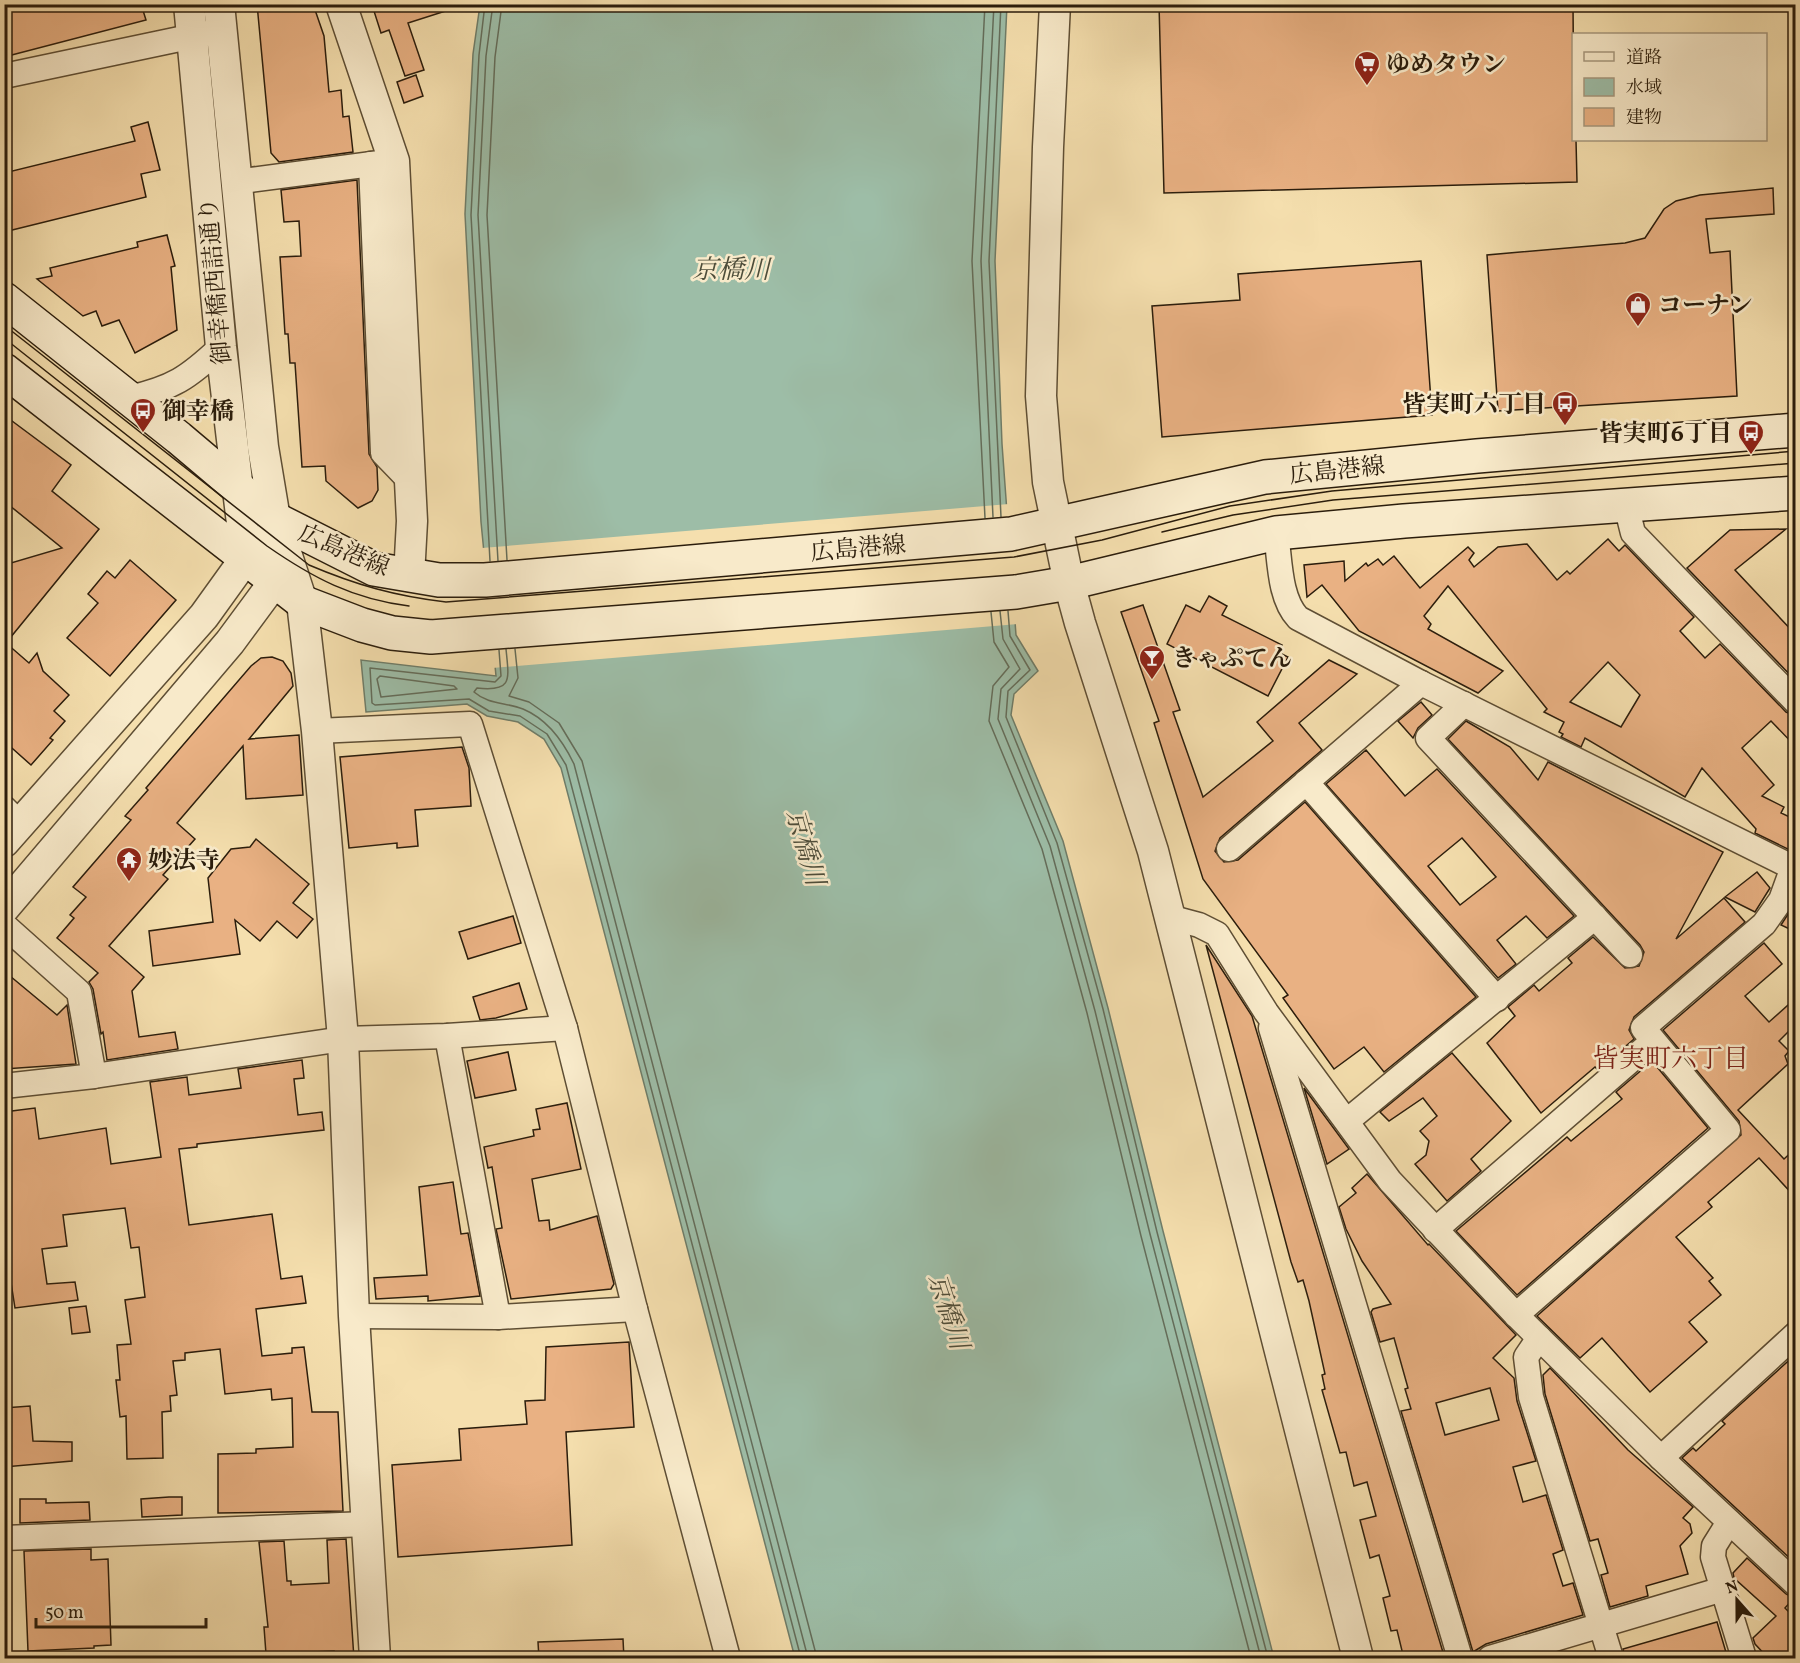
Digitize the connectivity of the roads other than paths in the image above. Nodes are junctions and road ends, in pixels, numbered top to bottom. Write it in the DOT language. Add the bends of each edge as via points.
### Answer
graph roads {
  1 [pos="189,4"];
  2 [pos="341,4"];
  3 [pos="1055,4"];
  4 [pos="220,17"];
  5 [pos="192,36"];
  6 [pos="4,76"];
  7 [pos="383,163"];
  8 [pos="235,182"];
  9 [pos="4,299"];
  10 [pos="221,347"];
  11 [pos="4,370"];
  12 [pos="129,398"];
  13 [pos="1796,430"];
  14 [pos="238,486"];
  15 [pos="1796,493"];
  16 [pos="1626,505"];
  17 [pos="275,519"];
  18 [pos="1057,526"];
  19 [pos="1276,533"];
  20 [pos="246,557"];
  21 [pos="409,576"];
  22 [pos="275,581"];
  23 [pos="1069,583"];
  24 [pos="302,602"];
  25 [pos="1421,683"];
  26 [pos="1796,702"];
  27 [pos="1464,704"];
  28 [pos="317,731"];
  29 [pos="1306,782"];
  30 [pos="10,825"];
  31 [pos="1229,849"];
  32 [pos="1794,868"];
  33 [pos="4,908"];
  34 [pos="1169,917"];
  35 [pos="1595,917"];
  36 [pos="4,926"];
  37 [pos="1630,955"];
  38 [pos="1497,999"];
  39 [pos="1266,1012"];
  40 [pos="565,1028"];
  41 [pos="447,1036"];
  42 [pos="343,1039"];
  43 [pos="1653,1041"];
  44 [pos="94,1076"];
  45 [pos="4,1086"];
  46 [pos="1347,1121"];
  47 [pos="1435,1230"];
  48 [pos="635,1309"];
  49 [pos="354,1316"];
  50 [pos="1516,1316"];
  51 [pos="498,1317"];
  52 [pos="1796,1334"];
  53 [pos="1539,1338"];
  54 [pos="1661,1458"];
  55 [pos="1729,1522"];
  56 [pos="367,1524"];
  57 [pos="4,1538"];
  58 [pos="1796,1584"];
  59 [pos="1723,1589"];
  60 [pos="1601,1626"];
  61 [pos="375,1659"];
  62 [pos="728,1659"];
  63 [pos="1358,1659"];
  64 [pos="1460,1659"];
  65 [pos="1490,1659"];
  66 [pos="1611,1659"];
  67 [pos="1744,1659"];
  1 -- 5 [label="street, 御幸橋西詰通り"];
  2 -- 7 [label="street"];
  3 -- 18 [label="street" via="1041,396 1048,482"];
  4 -- 5 [label="street"];
  4 -- 8 [label="street, 御幸橋西詰通り"];
  5 -- 6 [label="street"];
  5 -- 10 [label="street, 御幸橋西詰通り"];
  7 -- 8 [label="street"];
  7 -- 21 [label="street" via="410,481"];
  8 -- 17 [label="street, 御幸橋西詰通り" via="263,447"];
  9 -- 12 [label="main road, 広島港線"];
  10 -- 12 [label="street" via="194,372 164,390"];
  10 -- 14 [label="street, 御幸橋西詰通り"];
  11 -- 20 [label="main road"];
  12 -- 14 [label="main road, 広島港線"];
  13 -- 18 [label="main road, 広島港線" via="1265,477"];
  14 -- 17 [label="main road, 広島港線"];
  14 -- 20 [label="street, 御幸橋西詰通り"];
  15 -- 16 [label="main road"];
  16 -- 19 [label="main road"];
  16 -- 26 [label="street" via="1633,533"];
  17 -- 20 [label="street"];
  17 -- 21 [label="main road, 広島港線" via="374,569"];
  17 -- 22 [label="street"];
  17 -- 24 [label="street"];
  18 -- 21 [label="main road, 広島港線" via="1011,534 485,580"];
  18 -- 23 [label="street"];
  19 -- 23 [label="main road"];
  19 -- 25 [label="street" via="1289,609 1298,618"];
  20 -- 22 [label="main road"];
  20 -- 30 [label="street" via="204,616"];
  22 -- 24 [label="main road"];
  22 -- 33 [label="street" via="230,642"];
  23 -- 24 [label="main road" via="1016,592 431,638 362,625"];
  23 -- 34 [label="street" via="1153,851"];
  24 -- 28 [label="street"];
  25 -- 27 [label="street"];
  25 -- 29 [label="street"];
  27 -- 32 [label="street"];
  27 -- 35 [label="street" via="1428,738"];
  28 -- 40 [label="street" via="470,724"];
  28 -- 42 [label="street"];
  29 -- 31 [label="street"];
  29 -- 38 [label="street"];
  32 -- 43 [label="street" via="1781,900 1764,924 1643,1028"];
  34 -- 39 [label="street" via="1217,934"];
  34 -- 63 [label="street"];
  35 -- 37 [label="street"];
  35 -- 38 [label="street"];
  36 -- 44 [label="street" via="79,992"];
  38 -- 46 [label="street"];
  39 -- 46 [label="street"];
  39 -- 64 [label="street"];
  40 -- 41 [label="street"];
  40 -- 48 [label="street"];
  41 -- 42 [label="street"];
  41 -- 51 [label="street"];
  42 -- 44 [label="street"];
  42 -- 49 [label="street"];
  43 -- 47 [label="street"];
  43 -- 50 [label="street" via="1728,1130"];
  44 -- 45 [label="street"];
  46 -- 47 [label="street" via="1390,1181"];
  47 -- 50 [label="street"];
  48 -- 51 [label="street"];
  48 -- 62 [label="street"];
  49 -- 51 [label="street"];
  49 -- 56 [label="street"];
  50 -- 53 [label="street"];
  52 -- 54 [label="street"];
  53 -- 54 [label="street"];
  53 -- 60 [label="street" via="1526,1357 1531,1397"];
  54 -- 55 [label="street"];
  55 -- 58 [label="street"];
  55 -- 59 [label="street" via="1714,1546 1713,1557"];
  56 -- 57 [label="street"];
  56 -- 61 [label="street"];
  59 -- 60 [label="street"];
  59 -- 67 [label="street"];
  60 -- 65 [label="street"];
  60 -- 66 [label="street"];
}
